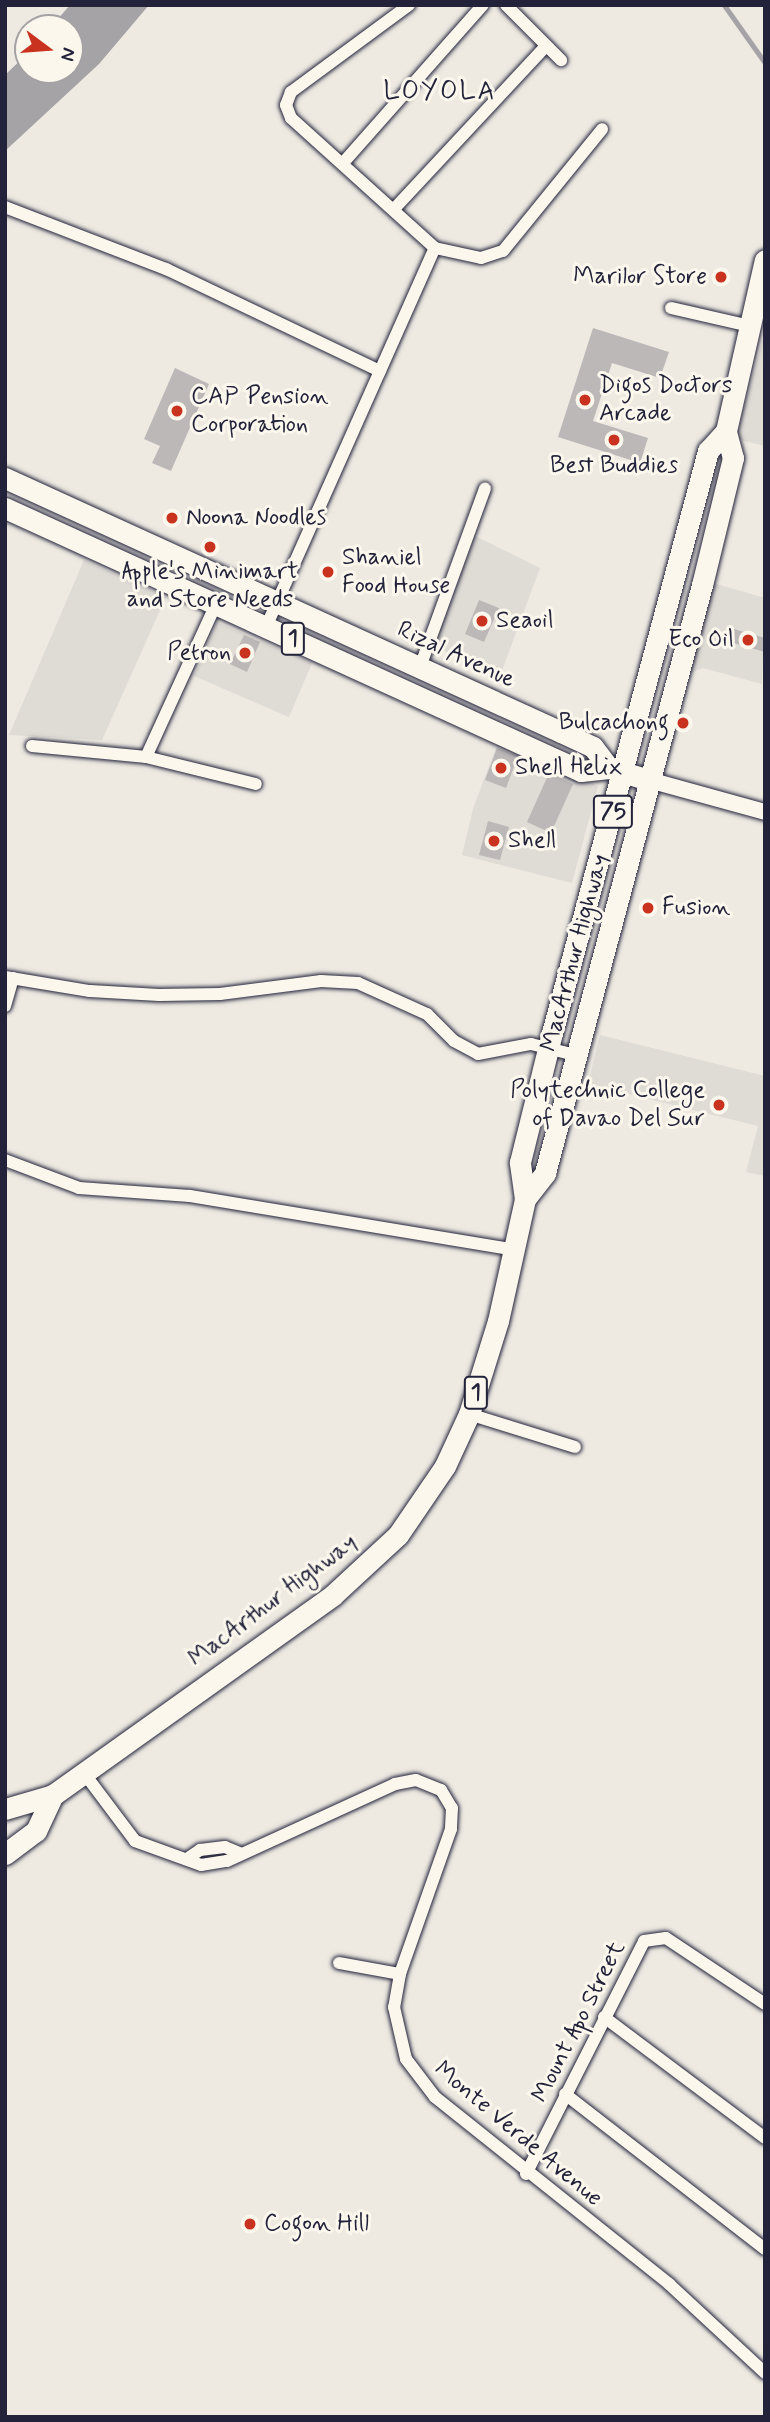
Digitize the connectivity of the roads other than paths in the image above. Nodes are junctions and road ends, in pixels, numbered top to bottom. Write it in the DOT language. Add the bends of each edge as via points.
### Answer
graph roads {
  1 [pos="408,5"];
  2 [pos="483,5"];
  3 [pos="506,5"];
  4 [pos="547,46"];
  5 [pos="561,60"];
  6 [pos="602,129"];
  7 [pos="342,163"];
  8 [pos="5,207"];
  9 [pos="394,209"];
  10 [pos="435,248"];
  11 [pos="765,260"];
  12 [pos="671,308"];
  13 [pos="750,326"];
  14 [pos="380,371"];
  15 [pos="726,431"];
  16 [pos="5,478"];
  17 [pos="485,488"];
  18 [pos="5,508"];
  19 [pos="278,602"];
  20 [pos="216,604"];
  21 [pos="266,626"];
  22 [pos="420,667"];
  23 [pos="32,746"];
  24 [pos="146,757"];
  25 [pos="617,771"];
  26 [pos="649,780"];
  27 [pos="256,784"];
  28 [pos="765,813"];
  29 [pos="9,977"];
  30 [pos="5,1006"];
  31 [pos="548,1048"];
  32 [pos="575,1055"];
  33 [pos="5,1160"];
  34 [pos="525,1199"];
  35 [pos="515,1250"];
  36 [pos="469,1415"];
  37 [pos="575,1447"];
  38 [pos="83,1773"];
  39 [pos="53,1795"];
  40 [pos="5,1809"];
  41 [pos="5,1854"];
  42 [pos="339,1963"];
  43 [pos="400,1974"];
  44 [pos="765,2004"];
  45 [pos="604,2017"];
  46 [pos="565,2094"];
  47 [pos="765,2138"];
  48 [pos="526,2174"];
  49 [pos="765,2249"];
  50 [pos="765,2373"];
  1 -- 7 [label="street" via="287,97 291,118"];
  2 -- 7 [label="street"];
  3 -- 4 [label="street"];
  4 -- 5 [label="street"];
  4 -- 9 [label="street"];
  6 -- 10 [label="street" via="503,251 481,258"];
  7 -- 9 [label="street"];
  8 -- 14 [label="street" via="166,269"];
  9 -- 10 [label="street"];
  10 -- 14 [label="street"];
  11 -- 13 [label="main road, MacArthur Highway / 75"];
  12 -- 13 [label="street"];
  13 -- 15 [label="main road, MacArthur Highway / 75"];
  14 -- 19 [label="street"];
  15 -- 25 [label="main road, MacArthur Highway / 75" via="708,451"];
  15 -- 26 [label="main road, MacArthur Highway / 75" via="733,458"];
  16 -- 19 [label="main road, Rizal Avenue / 1"];
  17 -- 22 [label="street"];
  18 -- 20 [label="main road, 1"];
  19 -- 21 [label="street"];
  19 -- 22 [label="main road, Rizal Avenue / 1"];
  20 -- 21 [label="main road, 1"];
  20 -- 24 [label="street"];
  21 -- 25 [label="main road, 1" via="581,771"];
  22 -- 25 [label="main road, Rizal Avenue / 1" via="593,747"];
  23 -- 24 [label="street"];
  24 -- 27 [label="street"];
  25 -- 26 [label="main road, 1"];
  25 -- 31 [label="main road, MacArthur Highway / 75"];
  26 -- 28 [label="street"];
  26 -- 32 [label="main road, MacArthur Highway / 1"];
  29 -- 30 [label="street"];
  29 -- 31 [label="street" via="159,995 220,994 321,981 358,983 427,1014 454,1041 478,1054 531,1044"];
  31 -- 32 [label="street"];
  31 -- 34 [label="main road, MacArthur Highway / 75" via="520,1162"];
  32 -- 34 [label="main road, MacArthur Highway / 1" via="545,1173"];
  33 -- 35 [label="street" via="79,1188 202,1197"];
  34 -- 35 [label="main road, MacArthur Highway / 1"];
  35 -- 36 [label="main road, MacArthur Highway / 1"];
  36 -- 37 [label="street"];
  36 -- 38 [label="main road, MacArthur Highway / 1" via="422,1503 372,1562"];
  38 -- 39 [label="main road, MacArthur Highway / 1"];
  38 -- 43 [label="street, Monte Verde Avenue" via="135,1841 214,1863 395,1784 416,1780 440,1790 452,1808 451,1829"];
  39 -- 40 [label="main road, MacArthur Highway / 1"];
  39 -- 41 [label="main road, MacArthur Highway / 1" via="36,1831"];
  42 -- 43 [label="street"];
  43 -- 48 [label="street, Monte Verde Avenue" via="396,2026 413,2072 435,2097"];
  44 -- 45 [label="street, Mount Apo Street" via="659,1936 639,1946"];
  45 -- 46 [label="street, Mount Apo Street"];
  45 -- 47 [label="street"];
  46 -- 48 [label="street, Mount Apo Street"];
  46 -- 49 [label="street"];
  48 -- 50 [label="street, Monte Verde Avenue" via="669,2284"];
}
